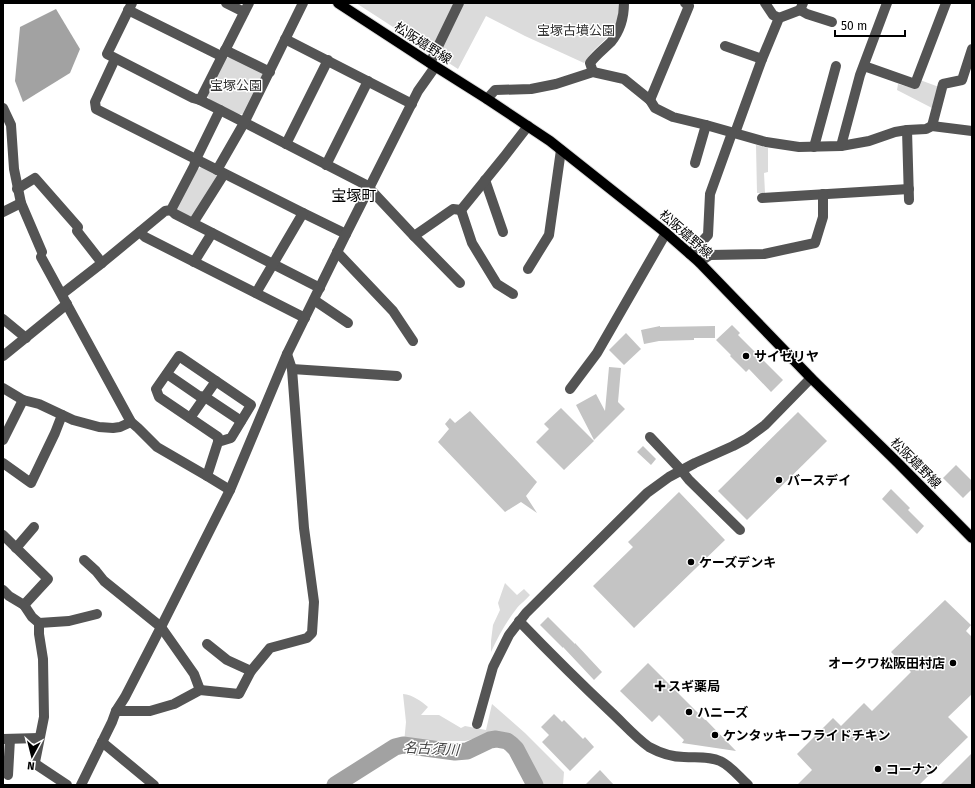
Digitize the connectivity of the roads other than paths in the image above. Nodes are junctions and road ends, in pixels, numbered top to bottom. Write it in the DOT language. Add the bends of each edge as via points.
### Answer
graph roads {
  1 [pos="226,3"];
  2 [pos="304,3"];
  3 [pos="338,3"];
  4 [pos="459,3"];
  5 [pos="624,3"];
  6 [pos="685,3"];
  7 [pos="765,3"];
  8 [pos="887,3"];
  9 [pos="946,3"];
  10 [pos="802,6"];
  11 [pos="130,7"];
  12 [pos="246,8"];
  13 [pos="779,18"];
  14 [pos="832,22"];
  15 [pos="285,39"];
  16 [pos="725,46"];
  17 [pos="972,49"];
  18 [pos="223,53"];
  19 [pos="115,59"];
  20 [pos="762,59"];
  21 [pos="328,60"];
  22 [pos="433,65"];
  23 [pos="836,66"];
  24 [pos="864,66"];
  25 [pos="270,72"];
  26 [pos="593,72"];
  27 [pos="368,81"];
  28 [pos="487,99"];
  29 [pos="200,100"];
  30 [pos="650,100"];
  31 [pos="412,104"];
  32 [pos="3,108"];
  33 [pos="220,110"];
  34 [pos="244,123"];
  35 [pos="10,125"];
  36 [pos="706,125"];
  37 [pos="528,126"];
  38 [pos="932,126"];
  39 [pos="907,130"];
  40 [pos="972,131"];
  41 [pos="3,133"];
  42 [pos="734,133"];
  43 [pos="286,144"];
  44 [pos="841,146"];
  45 [pos="814,147"];
  46 [pos="561,150"];
  47 [pos="196,159"];
  48 [pos="695,163"];
  49 [pos="326,165"];
  50 [pos="220,172"];
  51 [pos="485,180"];
  52 [pos="370,188"];
  53 [pos="18,189"];
  54 [pos="909,189"];
  55 [pos="823,194"];
  56 [pos="762,198"];
  57 [pos="909,200"];
  58 [pos="21,203"];
  59 [pos="171,210"];
  60 [pos="461,210"];
  61 [pos="3,212"];
  62 [pos="303,213"];
  63 [pos="193,223"];
  64 [pos="140,232"];
  65 [pos="503,232"];
  66 [pos="212,233"];
  67 [pos="666,233"];
  68 [pos="346,234"];
  69 [pos="414,236"];
  70 [pos="338,252"];
  71 [pos="690,254"];
  72 [pos="194,262"];
  73 [pos="699,262"];
  74 [pos="102,263"];
  75 [pos="273,265"];
  76 [pos="528,269"];
  77 [pos="460,283"];
  78 [pos="320,288"];
  79 [pos="256,293"];
  80 [pos="62,294"];
  81 [pos="513,294"];
  82 [pos="314,300"];
  83 [pos="67,304"];
  84 [pos="305,318"];
  85 [pos="3,319"];
  86 [pos="348,323"];
  87 [pos="26,338"];
  88 [pos="413,341"];
  89 [pos="287,354"];
  90 [pos="3,356"];
  91 [pos="292,369"];
  92 [pos="167,374"];
  93 [pos="397,376"];
  94 [pos="811,378"];
  95 [pos="216,381"];
  96 [pos="3,388"];
  97 [pos="570,389"];
  98 [pos="205,398"];
  99 [pos="23,400"];
  100 [pos="62,415"];
  101 [pos="190,418"];
  102 [pos="132,422"];
  103 [pos="240,422"];
  104 [pos="650,437"];
  105 [pos="3,440"];
  106 [pos="218,442"];
  107 [pos="3,463"];
  108 [pos="681,470"];
  109 [pos="208,476"];
  110 [pos="230,490"];
  111 [pos="34,527"];
  112 [pos="740,530"];
  113 [pos="3,535"];
  114 [pos="972,538"];
  115 [pos="16,548"];
  116 [pos="84,560"];
  117 [pos="3,590"];
  118 [pos="24,605"];
  119 [pos="98,614"];
  120 [pos="519,621"];
  121 [pos="39,623"];
  122 [pos="161,627"];
  123 [pos="207,644"];
  124 [pos="251,671"];
  125 [pos="200,690"];
  126 [pos="116,711"];
  127 [pos="477,724"];
  128 [pos="39,738"];
  129 [pos="6,739"];
  130 [pos="102,742"];
  131 [pos="8,775"];
  132 [pos="67,785"];
  133 [pos="81,785"];
  134 [pos="154,785"];
  135 [pos="748,785"];
  1 -- 12 [label="street"];
  2 -- 15 [label="street"];
  3 -- 22 [label="main road, 松阪嬉野線"];
  4 -- 22 [label="street"];
  5 -- 26 [label="street" via="618,32 590,63"];
  6 -- 30 [label="street" via="689,6"];
  7 -- 13 [label="street" via="773,15"];
  8 -- 24 [label="street"];
  9 -- 24 [label="street" via="915,84"];
  10 -- 13 [label="street"];
  10 -- 14 [label="street" via="807,14"];
  11 -- 18 [label="street"];
  11 -- 19 [label="street" via="107,54"];
  12 -- 18 [label="street"];
  13 -- 20 [label="street"];
  15 -- 21 [label="street"];
  15 -- 25 [label="street"];
  16 -- 20 [label="street"];
  17 -- 38 [label="street" via="962,80 943,84"];
  18 -- 25 [label="street"];
  18 -- 29 [label="street"];
  19 -- 29 [label="street"];
  19 -- 47 [label="street" via="95,102 96,109"];
  20 -- 42 [label="street"];
  21 -- 27 [label="street"];
  21 -- 43 [label="street"];
  22 -- 28 [label="main road, 松阪嬉野線"];
  22 -- 31 [label="street"];
  23 -- 45 [label="street"];
  24 -- 44 [label="street"];
  25 -- 34 [label="street"];
  26 -- 28 [label="street" via="531,89 495,90"];
  26 -- 30 [label="street" via="624,79"];
  27 -- 31 [label="street"];
  27 -- 49 [label="street"];
  28 -- 37 [label="main road, 松阪嬉野線"];
  29 -- 33 [label="street"];
  30 -- 36 [label="street" via="655,108 673,118"];
  31 -- 52 [label="street"];
  32 -- 35 [label="street"];
  33 -- 34 [label="street"];
  33 -- 47 [label="street"];
  34 -- 43 [label="street"];
  34 -- 50 [label="street"];
  35 -- 41 [label="street"];
  35 -- 53 [label="street"];
  36 -- 42 [label="street"];
  36 -- 48 [label="street"];
  37 -- 46 [label="main road, 松阪嬉野線"];
  37 -- 51 [label="street"];
  38 -- 39 [label="street" via="926,129"];
  38 -- 40 [label="street"];
  39 -- 44 [label="street"];
  39 -- 54 [label="street"];
  42 -- 45 [label="street" via="766,142"];
  42 -- 71 [label="street" via="710,194 708,235"];
  43 -- 49 [label="street"];
  44 -- 45 [label="street"];
  46 -- 67 [label="main road, 松阪嬉野線"];
  46 -- 76 [label="street" via="549,235"];
  47 -- 50 [label="street"];
  47 -- 59 [label="street"];
  49 -- 52 [label="street"];
  50 -- 62 [label="street"];
  50 -- 63 [label="street"];
  51 -- 60 [label="street"];
  51 -- 65 [label="street"];
  52 -- 68 [label="street"];
  52 -- 69 [label="street"];
  53 -- 58 [label="street"];
  53 -- 74 [label="street" via="35,178 78,227 77,231"];
  54 -- 55 [label="street"];
  54 -- 57 [label="street"];
  55 -- 56 [label="street"];
  55 -- 73 [label="street" via="823,217 815,244 764,254 710,255"];
  58 -- 61 [label="street"];
  58 -- 80 [label="street"];
  59 -- 63 [label="street"];
  59 -- 64 [label="street" via="165,211"];
  60 -- 69 [label="street" via="453,209"];
  60 -- 81 [label="street" via="476,250 498,284"];
  62 -- 68 [label="street"];
  62 -- 75 [label="street"];
  63 -- 66 [label="street"];
  64 -- 72 [label="street"];
  64 -- 74 [label="street"];
  66 -- 72 [label="street"];
  66 -- 75 [label="street"];
  67 -- 71 [label="main road, 松阪嬉野線"];
  67 -- 97 [label="street" via="597,353"];
  68 -- 70 [label="street"];
  69 -- 77 [label="street"];
  70 -- 78 [label="street"];
  70 -- 88 [label="street" via="393,311"];
  71 -- 73 [label="main road, 松阪嬉野線"];
  72 -- 79 [label="street"];
  73 -- 94 [label="main road, 松阪嬉野線"];
  74 -- 80 [label="street"];
  75 -- 78 [label="street"];
  75 -- 79 [label="street"];
  78 -- 82 [label="street"];
  79 -- 84 [label="street"];
  80 -- 83 [label="street"];
  82 -- 84 [label="street"];
  82 -- 86 [label="street"];
  83 -- 87 [label="street"];
  83 -- 102 [label="street"];
  84 -- 89 [label="street"];
  85 -- 87 [label="street"];
  87 -- 90 [label="street"];
  89 -- 91 [label="street"];
  89 -- 110 [label="street"];
  91 -- 93 [label="street"];
  91 -- 124 [label="street" via="304,528 314,602 312,633 307,638 270,648"];
  92 -- 95 [label="street" via="179,356"];
  92 -- 98 [label="street"];
  92 -- 101 [label="street" via="156,390 159,397"];
  94 -- 108 [label="street" via="765,425 746,439"];
  94 -- 114 [label="main road, 松阪嬉野線"];
  95 -- 98 [label="street"];
  95 -- 103 [label="street" via="251,404"];
  96 -- 99 [label="street"];
  98 -- 101 [label="street"];
  98 -- 103 [label="street"];
  99 -- 100 [label="street" via="39,404"];
  99 -- 105 [label="street"];
  100 -- 102 [label="street" via="73,420 113,428"];
  100 -- 107 [label="street" via="30,483"];
  101 -- 106 [label="street" via="218,437"];
  102 -- 109 [label="street" via="157,446"];
  103 -- 106 [label="street" via="231,438"];
  104 -- 108 [label="street"];
  106 -- 109 [label="street"];
  108 -- 112 [label="street"];
  108 -- 120 [label="street" via="647,493"];
  109 -- 110 [label="street"];
  110 -- 122 [label="street"];
  111 -- 115 [label="street"];
  113 -- 115 [label="street"];
  115 -- 118 [label="street" via="48,579"];
  116 -- 122 [label="street" via="104,581"];
  117 -- 118 [label="street"];
  118 -- 121 [label="street"];
  119 -- 121 [label="street" via="69,621"];
  120 -- 127 [label="street" via="493,667"];
  120 -- 135 [label="street" via="648,746 676,757 710,758 718,761 733,770"];
  121 -- 128 [label="street" via="44,717"];
  122 -- 125 [label="street" via="194,674"];
  122 -- 126 [label="street"];
  123 -- 124 [label="street" via="227,660"];
  124 -- 125 [label="street" via="239,694"];
  125 -- 126 [label="street" via="174,704 150,710"];
  126 -- 130 [label="street"];
  128 -- 129 [label="street"];
  128 -- 132 [label="street" via="36,765"];
  129 -- 131 [label="street"];
  130 -- 133 [label="street"];
  130 -- 134 [label="street"];
}
